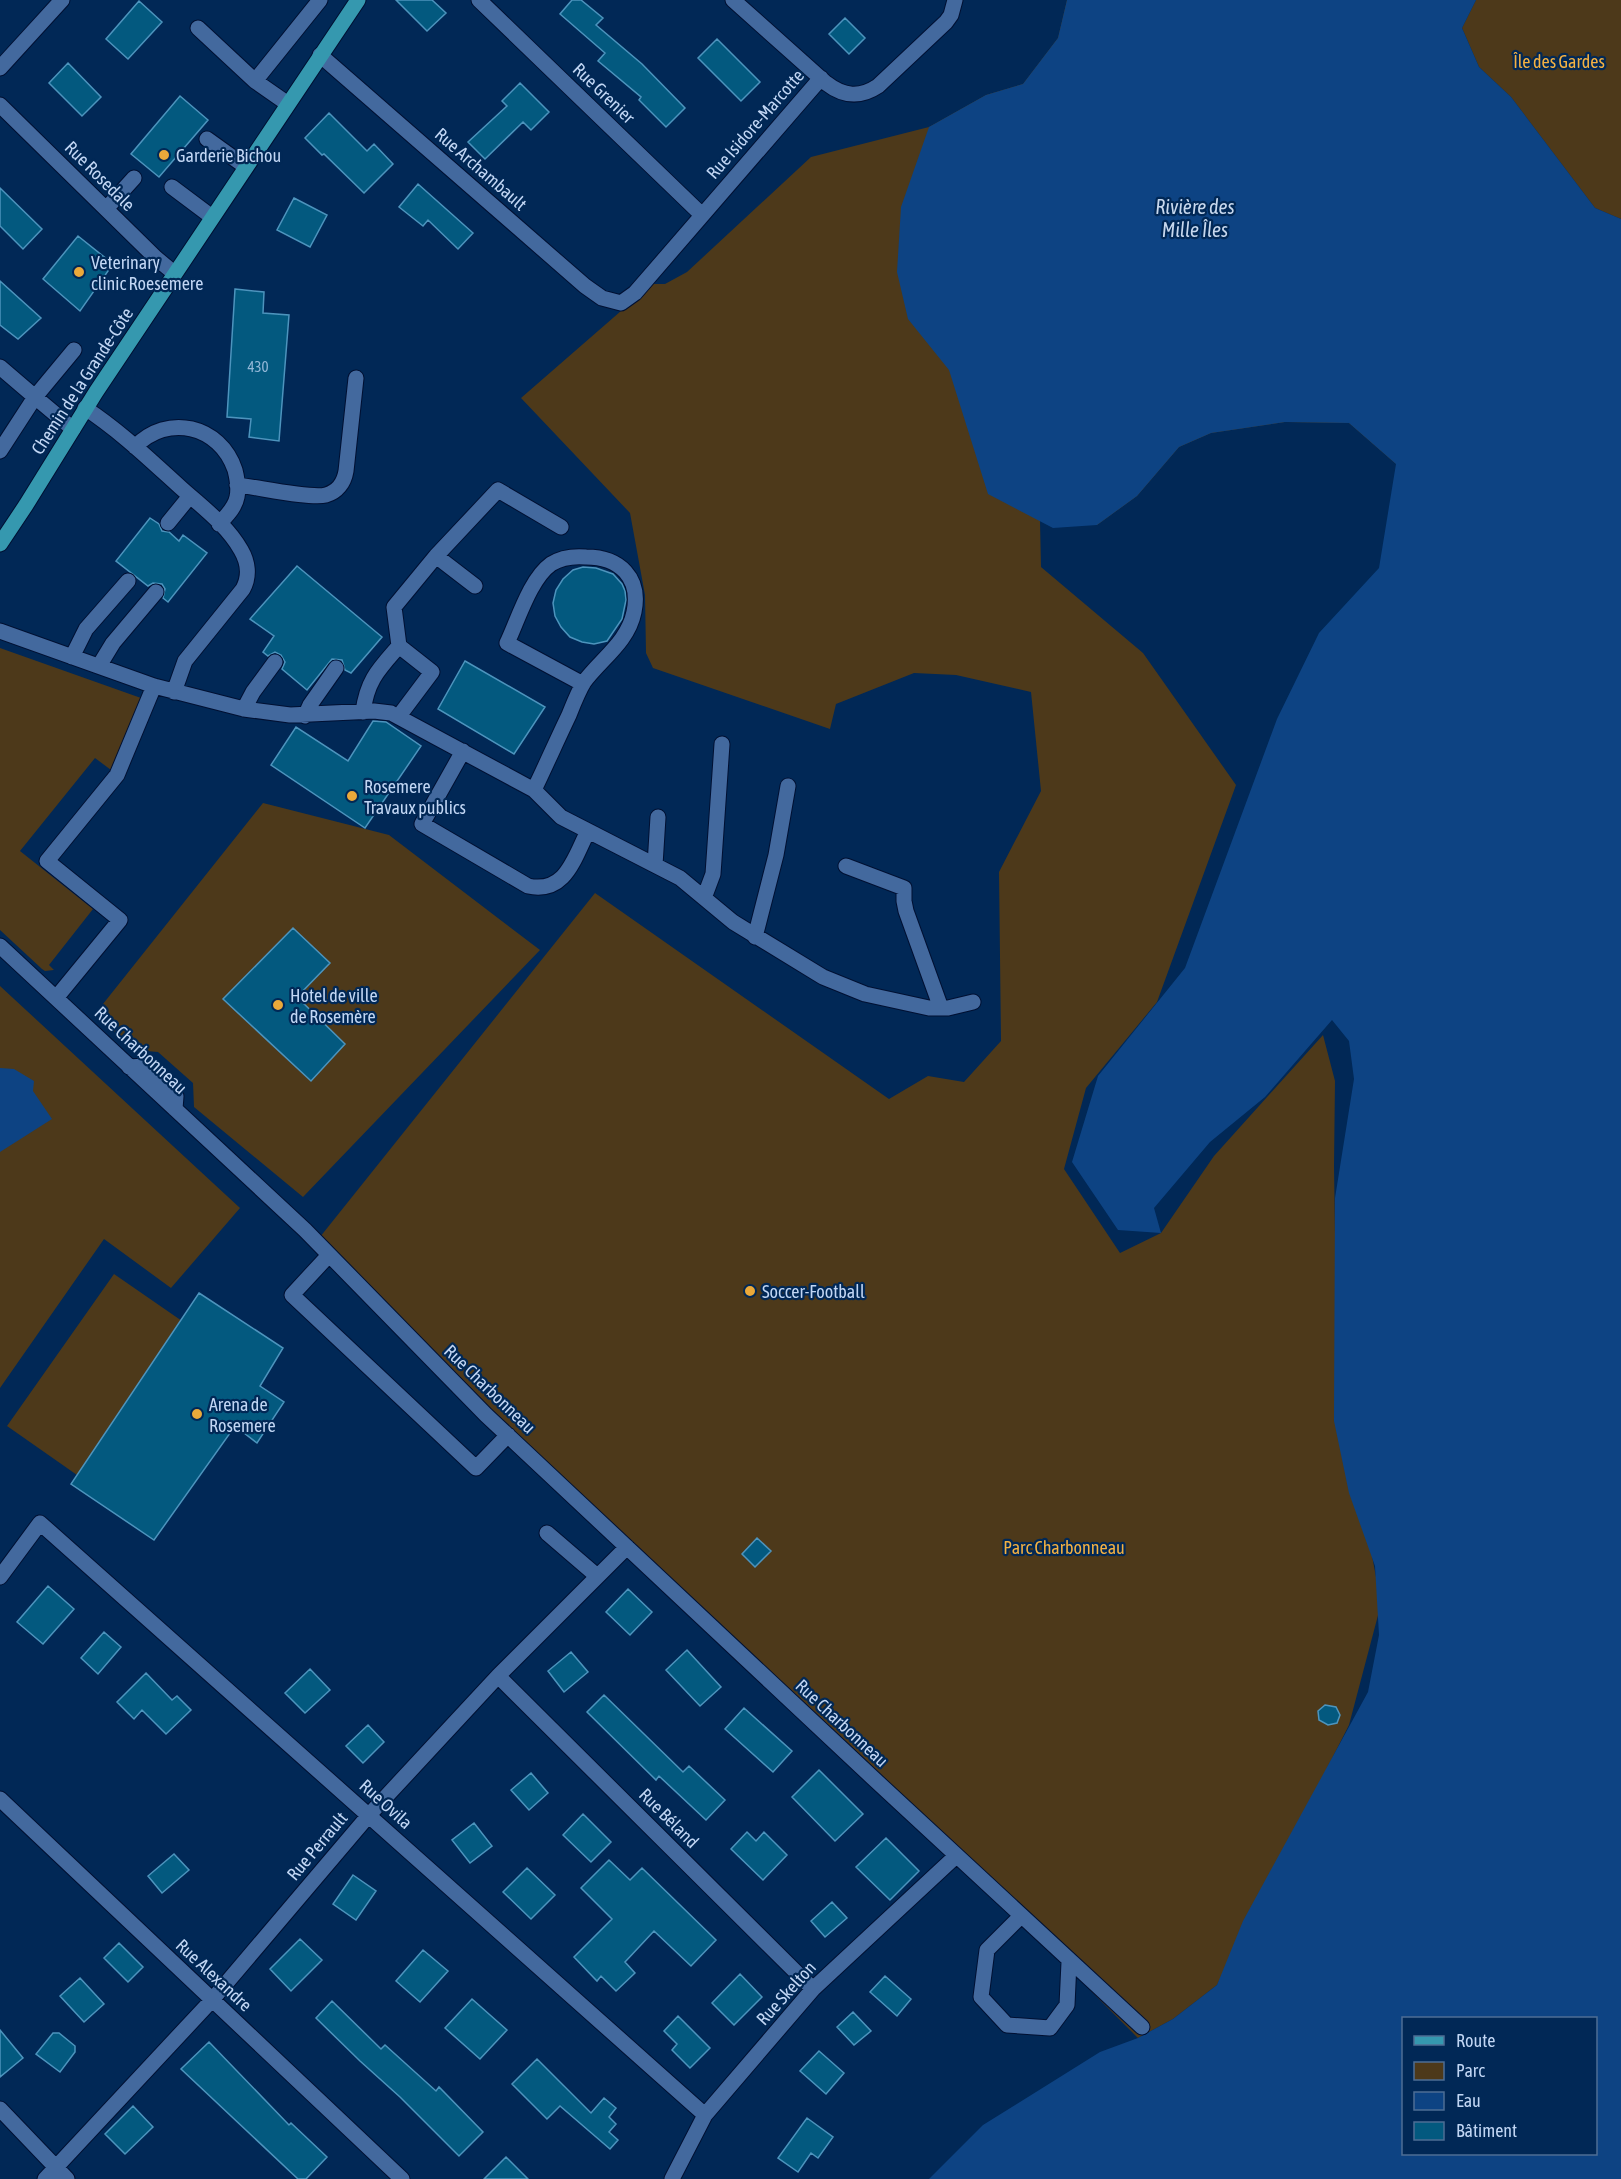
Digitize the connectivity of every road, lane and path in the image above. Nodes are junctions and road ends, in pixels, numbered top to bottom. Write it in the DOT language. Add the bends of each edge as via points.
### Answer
graph roads {
  1 [pos="62,0"];
  2 [pos="320,0"];
  3 [pos="358,0"];
  4 [pos="479,0"];
  5 [pos="733,0"];
  6 [pos="955,0"];
  7 [pos="198,28"];
  8 [pos="320,55"];
  9 [pos="0,68"];
  10 [pos="821,78"];
  11 [pos="255,81"];
  12 [pos="288,104"];
  13 [pos="0,105"];
  14 [pos="207,139"];
  15 [pos="246,166"];
  16 [pos="134,178"];
  17 [pos="172,187"];
  18 [pos="106,209"];
  19 [pos="702,215"];
  20 [pos="213,217"];
  21 [pos="174,273"];
  22 [pos="621,303"];
  23 [pos="74,350"];
  24 [pos="0,367"];
  25 [pos="356,378"];
  26 [pos="35,397"];
  27 [pos="85,408"];
  28 [pos="73,429"];
  29 [pos="135,447"];
  30 [pos="0,451"];
  31 [pos="237,485"];
  32 [pos="190,496"];
  33 [pos="168,523"];
  34 [pos="219,524"];
  35 [pos="561,528"];
  36 [pos="0,544"];
  37 [pos="436,556"];
  38 [pos="128,581"];
  39 [pos="476,586"];
  40 [pos="156,592"];
  41 [pos="0,631"];
  42 [pos="399,646"];
  43 [pos="72,657"];
  44 [pos="275,662"];
  45 [pos="99,666"];
  46 [pos="336,668"];
  47 [pos="583,684"];
  48 [pos="154,686"];
  49 [pos="174,692"];
  50 [pos="244,709"];
  51 [pos="363,711"];
  52 [pos="306,716"];
  53 [pos="399,716"];
  54 [pos="722,744"];
  55 [pos="463,751"];
  56 [pos="788,786"];
  57 [pos="534,790"];
  58 [pos="658,817"];
  59 [pos="588,831"];
  60 [pos="655,865"];
  61 [pos="846,866"];
  62 [pos="704,898"];
  63 [pos="755,937"];
  64 [pos="0,946"];
  65 [pos="56,998"];
  66 [pos="973,1002"];
  67 [pos="941,1008"];
  68 [pos="328,1254"];
  69 [pos="508,1435"];
  70 [pos="547,1533"];
  71 [pos="627,1547"];
  72 [pos="597,1576"];
  73 [pos="0,1577"];
  74 [pos="498,1676"];
  75 [pos="0,1799"];
  76 [pos="369,1815"];
  77 [pos="956,1856"];
  78 [pos="1021,1916"];
  79 [pos="1069,1962"];
  80 [pos="813,1989"];
  81 [pos="212,2000"];
  82 [pos="1142,2028"];
  83 [pos="0,2109"];
  84 [pos="705,2115"];
  85 [pos="55,2167"];
  86 [pos="45,2179"];
  87 [pos="67,2179"];
  88 [pos="402,2179"];
  89 [pos="672,2179"];
  1 -- 9 [label="street"];
  2 -- 11 [label="street"];
  3 -- 8 [label="main road, Chemin de la Grande-Côte"];
  4 -- 19 [label="street, Rue Grenier"];
  5 -- 10 [label="street"];
  6 -- 10 [label="street, Rue Isidore-Marcotte" via="946,22 872,90 849,95"];
  7 -- 11 [label="street"];
  8 -- 12 [label="main road, Chemin de la Grande-Côte"];
  8 -- 22 [label="street, Rue Archambault" via="585,286 602,298"];
  10 -- 19 [label="street, Rue Isidore-Marcotte"];
  11 -- 12 [label="street"];
  12 -- 15 [label="main road, Chemin de la Grande-Côte"];
  13 -- 18 [label="street, Rue Rosedale"];
  14 -- 15 [label="street"];
  15 -- 20 [label="main road, Chemin de la Grande-Côte"];
  16 -- 18 [label="street"];
  17 -- 20 [label="street"];
  18 -- 21 [label="street, Rue Rosedale"];
  19 -- 22 [label="street, Rue Isidore-Marcotte" via="635,293"];
  20 -- 21 [label="main road, Chemin de la Grande-Côte"];
  21 -- 27 [label="main road, Chemin de la Grande-Côte"];
  23 -- 26 [label="street"];
  24 -- 26 [label="street"];
  25 -- 31 [label="street" via="346,471 336,490 321,496"];
  26 -- 28 [label="street"];
  26 -- 30 [label="street"];
  27 -- 28 [label="main road, Chemin de la Grande-Côte"];
  27 -- 29 [label="street"];
  28 -- 36 [label="main road, Chemin de la Grande-Côte"];
  29 -- 31 [label="street" via="162,429 190,428 206,434 226,451"];
  29 -- 32 [label="street"];
  31 -- 34 [label="street" via="235,503"];
  32 -- 33 [label="street"];
  32 -- 34 [label="street"];
  34 -- 49 [label="street" via="245,558 246,585 185,661"];
  35 -- 37 [label="street" via="498,490"];
  37 -- 39 [label="street"];
  37 -- 42 [label="street" via="394,607"];
  38 -- 43 [label="street" via="86,629"];
  40 -- 45 [label="street"];
  41 -- 43 [label="street"];
  42 -- 51 [label="street" via="372,678"];
  42 -- 53 [label="street" via="432,672"];
  43 -- 45 [label="street"];
  44 -- 50 [label="street"];
  45 -- 48 [label="street"];
  46 -- 52 [label="street"];
  47 -- 47 [label="street" via="622,639 634,612 634,590 627,573 601,557 569,557 552,563 537,579 507,644"];
  47 -- 57 [label="street"];
  48 -- 49 [label="street"];
  48 -- 65 [label="street" via="117,775 47,861 120,920"];
  49 -- 50 [label="street"];
  50 -- 52 [label="street"];
  51 -- 52 [label="street"];
  51 -- 53 [label="street"];
  53 -- 55 [label="street"];
  54 -- 62 [label="street" via="713,874"];
  55 -- 57 [label="street"];
  55 -- 59 [label="street" via="423,824 528,886 541,888 562,879"];
  56 -- 63 [label="street" via="776,855"];
  57 -- 59 [label="street" via="561,817"];
  58 -- 60 [label="street"];
  59 -- 60 [label="street"];
  60 -- 62 [label="street" via="680,878"];
  61 -- 67 [label="street" via="904,888 906,911"];
  62 -- 63 [label="street"];
  63 -- 67 [label="street" via="801,966 850,989 915,1006"];
  64 -- 65 [label="street, Rue Charbonneau"];
  65 -- 68 [label="street, Rue Charbonneau"];
  66 -- 67 [label="street"];
  68 -- 69 [label="street, Rue Charbonneau"];
  68 -- 69 [label="street" via="292,1295 476,1468"];
  69 -- 71 [label="street, Rue Charbonneau"];
  70 -- 72 [label="street"];
  71 -- 72 [label="street, Rue Perrault"];
  71 -- 77 [label="street, Rue Charbonneau"];
  72 -- 74 [label="street, Rue Perrault"];
  73 -- 76 [label="street, Rue Ovila" via="40,1523"];
  74 -- 76 [label="street, Rue Perrault"];
  74 -- 80 [label="street, Rue Béland"];
  75 -- 81 [label="street, Rue Alexandre"];
  76 -- 81 [label="street, Rue Perrault"];
  76 -- 84 [label="street, Rue Ovila"];
  77 -- 78 [label="street, Rue Charbonneau"];
  77 -- 80 [label="street, Rue Skelton"];
  78 -- 79 [label="street"];
  78 -- 79 [label="street" via="987,1950 981,1997 1006,2025 1050,2028 1067,2005"];
  79 -- 82 [label="street"];
  80 -- 84 [label="street, Rue Skelton"];
  81 -- 85 [label="street, Rue Perrault"];
  81 -- 88 [label="street, Rue Alexandre"];
  83 -- 85 [label="street"];
  84 -- 89 [label="street, Rue Skelton"];
  85 -- 86 [label="street, Rue Perrault"];
  85 -- 87 [label="street"];
}
